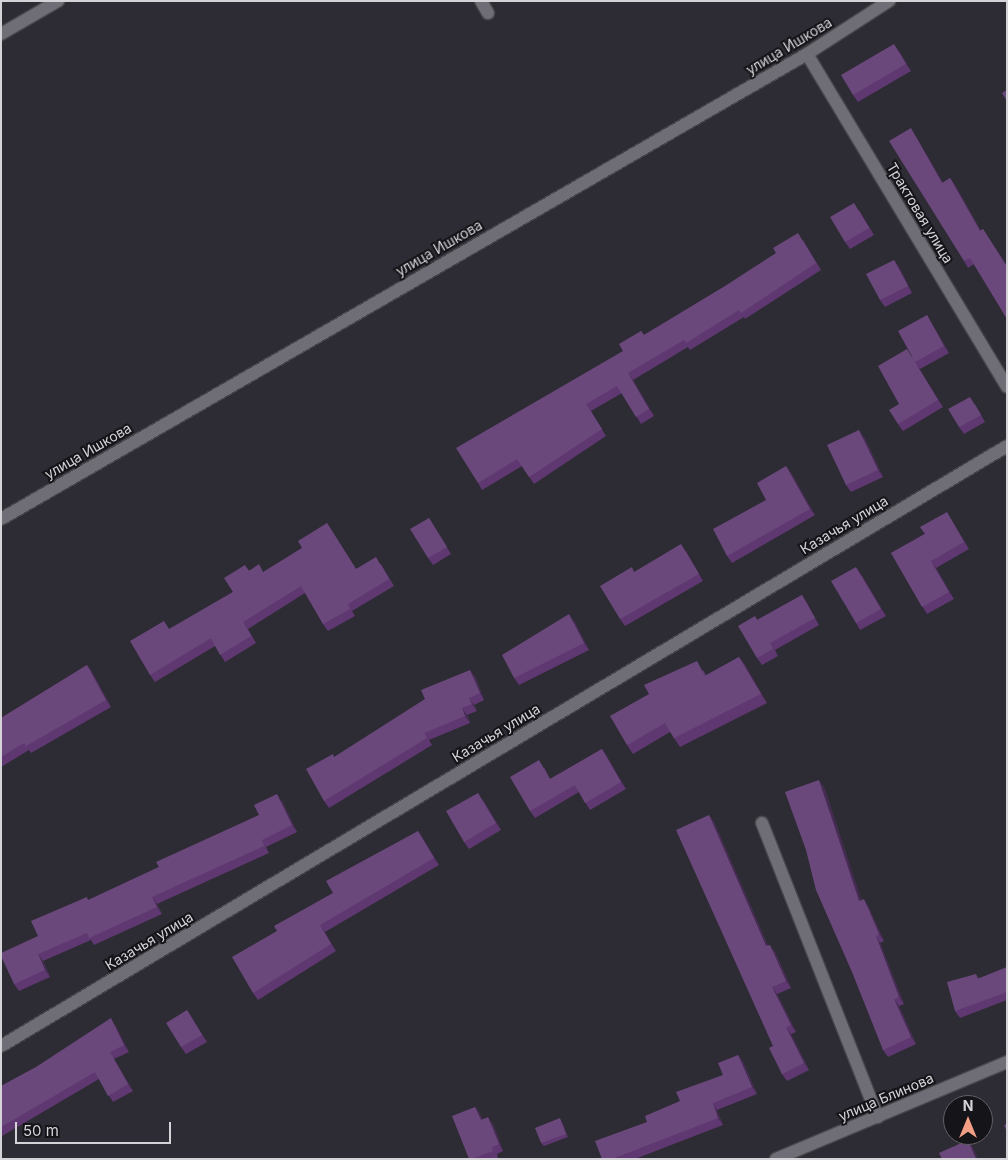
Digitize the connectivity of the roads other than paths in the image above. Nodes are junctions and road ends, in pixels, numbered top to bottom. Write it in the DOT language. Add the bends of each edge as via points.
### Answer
graph roads {
  1 [pos="58,1"];
  2 [pos="481,1"];
  3 [pos="889,1"];
  4 [pos="488,13"];
  5 [pos="1,34"];
  6 [pos="807,54"];
  7 [pos="1007,387"];
  8 [pos="1007,446"];
  9 [pos="1,519"];
  10 [pos="762,822"];
  11 [pos="1,1046"];
  12 [pos="1007,1062"];
  13 [pos="878,1117"];
  14 [pos="776,1159"];
  1 -- 5 [label="street"];
  2 -- 4 [label="street"];
  3 -- 6 [label="street, улица Ишкова"];
  6 -- 7 [label="street, Трактовая улица"];
  6 -- 9 [label="street, улица Ишкова"];
  8 -- 11 [label="street, Казачья улица"];
  10 -- 13 [label="street"];
  12 -- 13 [label="street, улица Блинова"];
  13 -- 14 [label="street, улица Блинова"];
}
